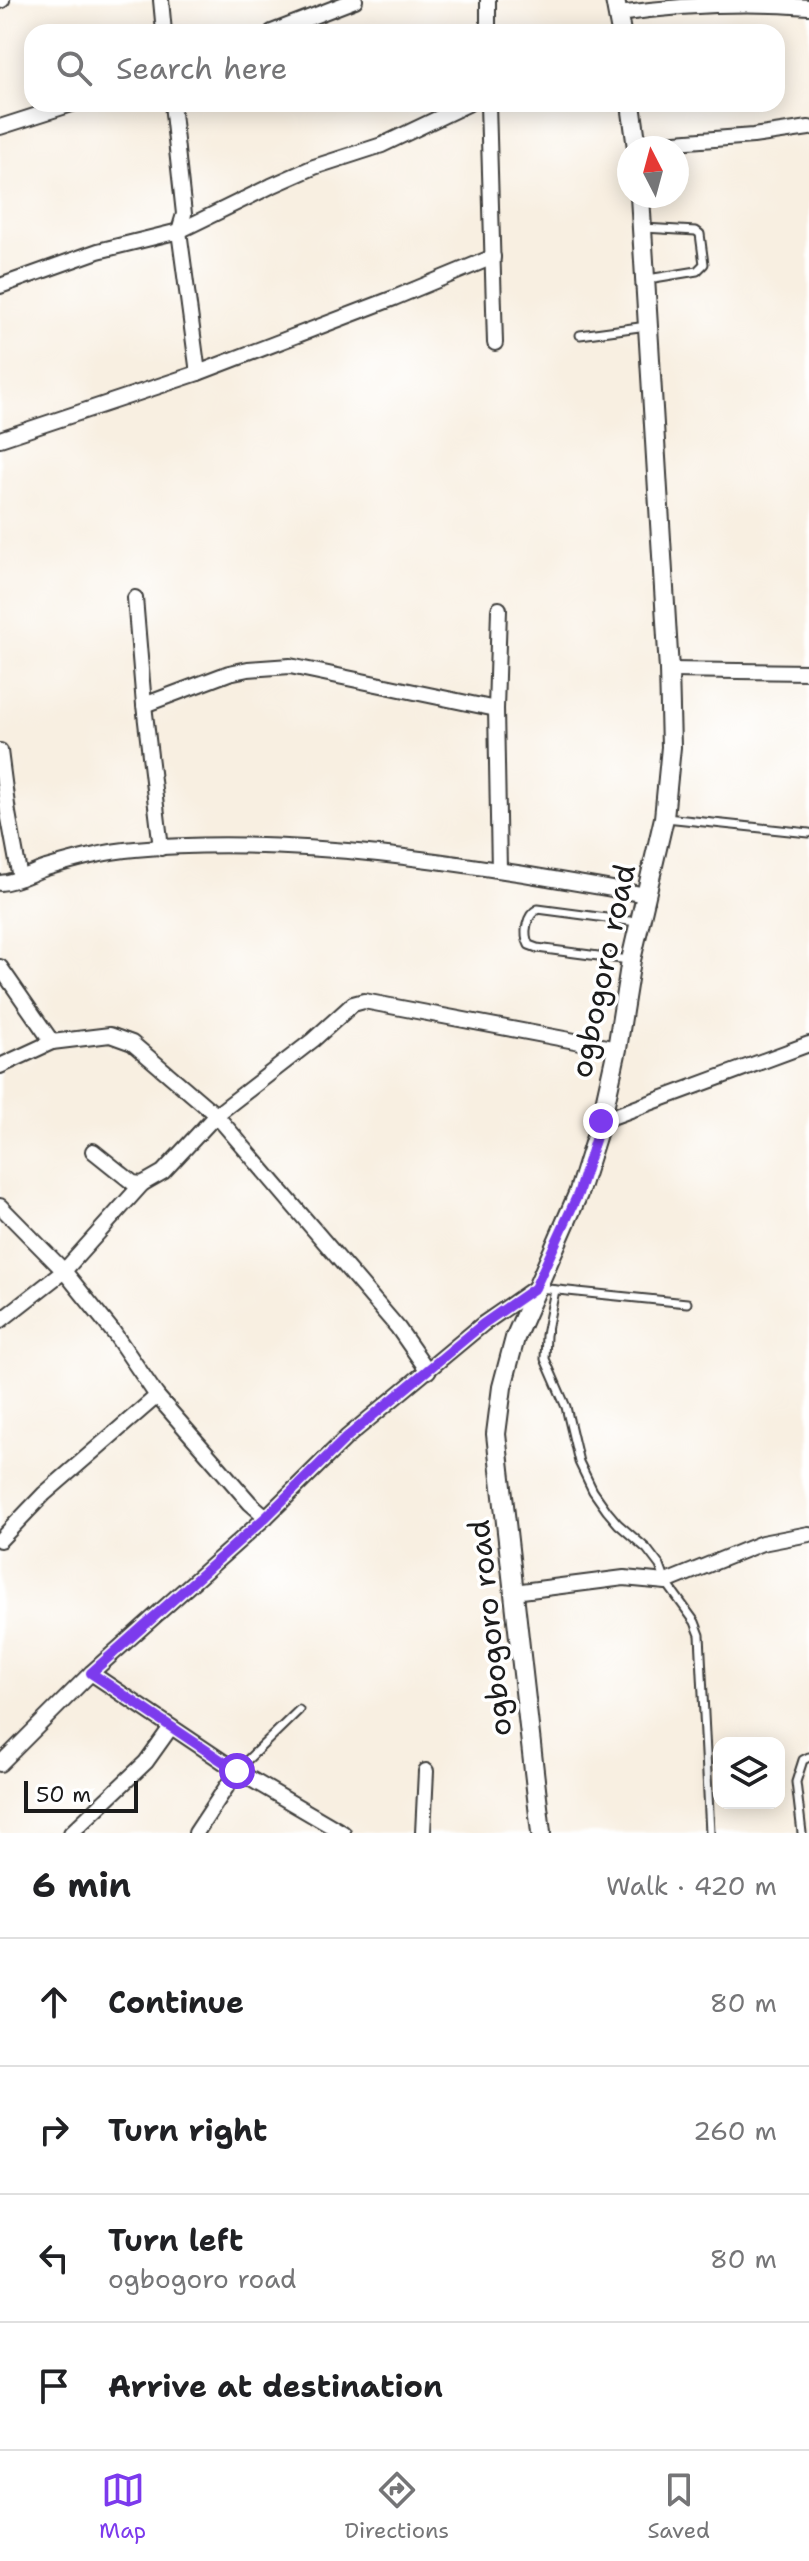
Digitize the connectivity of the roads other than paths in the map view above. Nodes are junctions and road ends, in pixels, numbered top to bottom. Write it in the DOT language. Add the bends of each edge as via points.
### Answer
graph roads {
  1 [pos="161,0"];
  2 [pos="355,0"];
  3 [pos="488,0"];
  4 [pos="734,2"];
  5 [pos="809,7"];
  6 [pos="618,15"];
  7 [pos="163,24"];
  8 [pos="293,24"];
  9 [pos="488,24"];
  10 [pos="47,112"];
  11 [pos="173,112"];
  12 [pos="451,112"];
  13 [pos="488,112"];
  14 [pos="632,112"];
  15 [pos="0,127"];
  16 [pos="809,128"];
  17 [pos="636,136"];
  18 [pos="689,142"];
  19 [pos="641,208"];
  20 [pos="189,219"];
  21 [pos="642,228"];
  22 [pos="179,231"];
  23 [pos="493,257"];
  24 [pos="646,279"];
  25 [pos="0,286"];
  26 [pos="649,326"];
  27 [pos="580,335"];
  28 [pos="495,343"];
  29 [pos="198,373"];
  30 [pos="0,439"];
  31 [pos="135,598"];
  32 [pos="499,609"];
  33 [pos="669,670"];
  34 [pos="809,672"];
  35 [pos="144,705"];
  36 [pos="496,709"];
  37 [pos="0,751"];
  38 [pos="664,818"];
  39 [pos="809,833"];
  40 [pos="161,848"];
  41 [pos="499,870"];
  42 [pos="20,878"];
  43 [pos="0,883"];
  44 [pos="647,895"];
  45 [pos="640,923"];
  46 [pos="631,960"];
  47 [pos="0,967"];
  48 [pos="52,1042"];
  49 [pos="809,1044"];
  50 [pos="617,1049"];
  51 [pos="0,1066"];
  52 [pos="216,1115"];
  53 [pos="601,1121"];
  54 [pos="93,1151"];
  55 [pos="142,1184"];
  56 [pos="0,1206"];
  57 [pos="64,1271"];
  58 [pos="535,1288"];
  59 [pos="555,1290"];
  60 [pos="687,1303"];
  61 [pos="0,1321"];
  62 [pos="428,1371"];
  63 [pos="157,1396"];
  64 [pos="266,1517"];
  65 [pos="809,1534"];
  66 [pos="0,1540"];
  67 [pos="666,1582"];
  68 [pos="514,1592"];
  69 [pos="91,1673"];
  70 [pos="299,1710"];
  71 [pos="171,1727"];
  72 [pos="809,1757"];
  73 [pos="0,1764"];
  74 [pos="237,1771"];
  75 [pos="426,1771"];
  76 [pos="71,1833"];
  77 [pos="196,1833"];
  78 [pos="343,1833"];
  79 [pos="423,1833"];
  80 [pos="541,1833"];
  81 [pos="710,1833"];
  82 [pos="802,1833"];
  1 -- 7 [label="street"];
  2 -- 8 [label="street"];
  3 -- 9 [label="street"];
  4 -- 5 [label="street"];
  4 -- 6 [label="street"];
  10 -- 15 [label="street"];
  11 -- 20 [label="street"];
  12 -- 20 [label="street" via="382,145"];
  13 -- 23 [label="street"];
  14 -- 17 [label="street"];
  16 -- 18 [label="street"];
  19 -- 21 [label="street, ogbogoro road"];
  20 -- 22 [label="street"];
  21 -- 24 [label="street, ogbogoro road"];
  21 -- 24 [label="lane" via="696,231 704,264 697,271"];
  22 -- 25 [label="street" via="98,251"];
  22 -- 29 [label="street"];
  23 -- 28 [label="street"];
  23 -- 29 [label="street"];
  24 -- 26 [label="street, ogbogoro road"];
  26 -- 27 [label="lane"];
  26 -- 33 [label="street, ogbogoro road"];
  29 -- 30 [label="street"];
  31 -- 35 [label="street"];
  32 -- 36 [label="street"];
  33 -- 34 [label="street"];
  33 -- 38 [label="street, ogbogoro road" via="671,747"];
  35 -- 36 [label="street" via="229,673 290,666"];
  35 -- 40 [label="street"];
  36 -- 41 [label="street"];
  37 -- 42 [label="street"];
  38 -- 39 [label="lane"];
  38 -- 44 [label="street, ogbogoro road"];
  40 -- 41 [label="street" via="315,847"];
  40 -- 42 [label="street" via="132,849"];
  41 -- 44 [label="street"];
  42 -- 43 [label="street"];
  44 -- 45 [label="street, ogbogoro road"];
  45 -- 46 [label="street, ogbogoro road"];
  45 -- 46 [label="lane" via="538,909 530,915 525,933 529,945 537,948"];
  46 -- 50 [label="street, ogbogoro road"];
  47 -- 48 [label="street"];
  48 -- 51 [label="street"];
  48 -- 52 [label="street" via="110,1035 132,1043"];
  49 -- 53 [label="street"];
  50 -- 52 [label="street" via="364,1001 353,1004"];
  50 -- 53 [label="street, ogbogoro road"];
  52 -- 55 [label="street" via="163,1172"];
  52 -- 62 [label="street" via="398,1328"];
  53 -- 58 [label="street, ogbogoro road" via="578,1194"];
  54 -- 55 [label="street" via="133,1183"];
  55 -- 57 [label="street"];
  56 -- 57 [label="street"];
  57 -- 61 [label="street"];
  57 -- 63 [label="street"];
  58 -- 59 [label="lane"];
  58 -- 62 [label="street"];
  58 -- 68 [label="street, ogbogoro road" via="515,1338 496,1434"];
  59 -- 60 [label="lane"];
  59 -- 67 [label="lane" via="545,1359 566,1407 579,1462 607,1511 647,1549"];
  62 -- 64 [label="street" via="347,1437"];
  63 -- 64 [label="street"];
  63 -- 66 [label="street" via="44,1494"];
  64 -- 69 [label="street"];
  65 -- 67 [label="street" via="762,1543"];
  67 -- 68 [label="street" via="624,1578"];
  67 -- 81 [label="lane" via="700,1635"];
  68 -- 80 [label="street, ogbogoro road"];
  69 -- 71 [label="street"];
  69 -- 73 [label="street"];
  70 -- 74 [label="lane"];
  71 -- 74 [label="street"];
  71 -- 76 [label="street" via="146,1762"];
  72 -- 82 [label="lane" via="796,1782"];
  74 -- 77 [label="street"];
  74 -- 78 [label="street"];
  75 -- 79 [label="street"];
}
